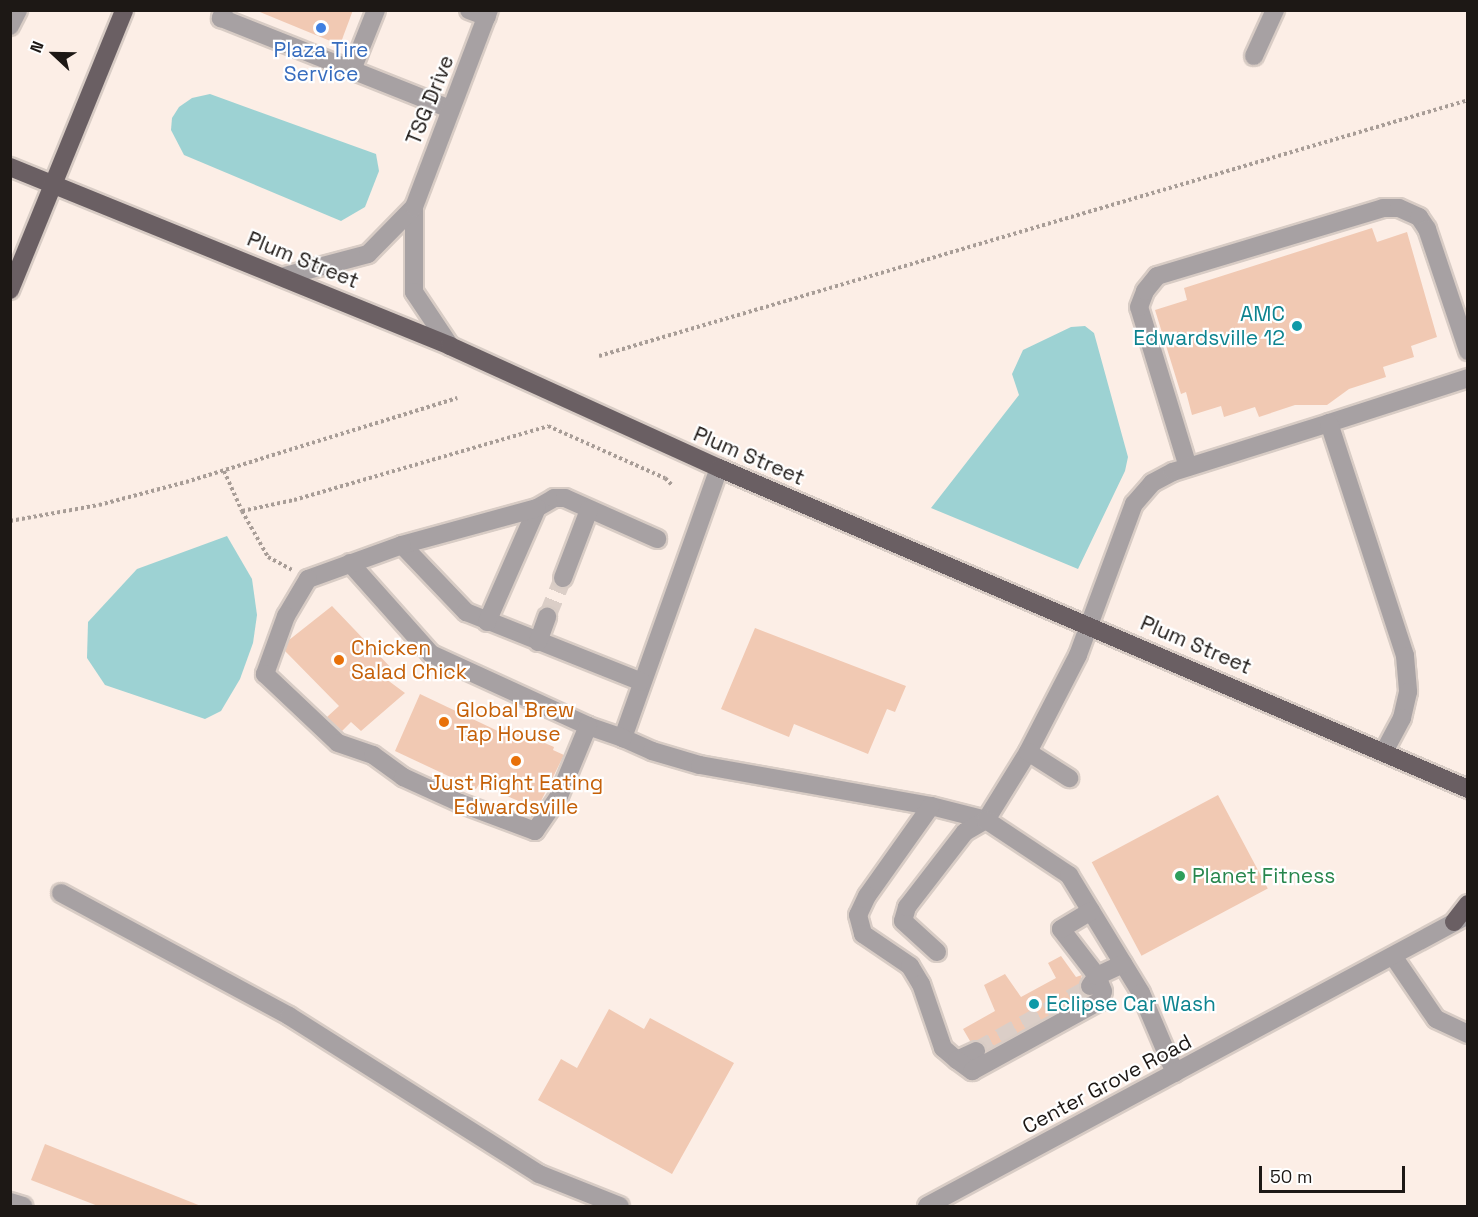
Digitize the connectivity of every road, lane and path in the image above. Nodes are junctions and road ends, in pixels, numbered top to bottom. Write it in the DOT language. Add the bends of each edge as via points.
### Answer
graph roads {
  1 [pos="18,10"];
  2 [pos="123,10"];
  3 [pos="224,10"];
  4 [pos="376,10"];
  5 [pos="469,10"];
  6 [pos="1275,10"];
  7 [pos="488,14"];
  8 [pos="10,26"];
  9 [pos="1254,57"];
  10 [pos="352,70"];
  11 [pos="1467,100"];
  12 [pos="450,109"];
  13 [pos="10,167"];
  14 [pos="53,183"];
  15 [pos="414,207"];
  16 [pos="285,276"];
  17 [pos="10,290"];
  18 [pos="450,346"];
  19 [pos="1467,351"];
  20 [pos="599,356"];
  21 [pos="1467,378"];
  22 [pos="457,398"];
  23 [pos="1329,423"];
  24 [pos="1188,467"];
  25 [pos="719,468"];
  26 [pos="224,471"];
  27 [pos="672,485"];
  28 [pos="537,508"];
  29 [pos="589,510"];
  30 [pos="242,512"];
  31 [pos="10,521"];
  32 [pos="657,539"];
  33 [pos="402,545"];
  34 [pos="350,563"];
  35 [pos="308,579"];
  36 [pos="562,579"];
  37 [pos="548,617"];
  38 [pos="487,622"];
  39 [pos="1090,624"];
  40 [pos="538,642"];
  41 [pos="642,682"];
  42 [pos="588,726"];
  43 [pos="623,738"];
  44 [pos="1028,752"];
  45 [pos="1384,752"];
  46 [pos="1069,777"];
  47 [pos="1459,785"];
  48 [pos="1467,799"];
  49 [pos="932,806"];
  50 [pos="986,820"];
  51 [pos="61,893"];
  52 [pos="1467,904"];
  53 [pos="1090,911"];
  54 [pos="1461,919"];
  55 [pos="938,952"];
  56 [pos="1393,956"];
  57 [pos="1123,964"];
  58 [pos="1093,982"];
  59 [pos="1467,1034"];
  60 [pos="976,1051"];
  61 [pos="957,1060"];
  62 [pos="1175,1073"];
  63 [pos="10,1202"];
  64 [pos="23,1206"];
  65 [pos="620,1206"];
  66 [pos="927,1206"];
  1 -- 8 [label="street"];
  2 -- 14 [label="main road"];
  3 -- 10 [label="street" via="221,18"];
  4 -- 10 [label="street"];
  5 -- 7 [label="street"];
  6 -- 9 [label="street"];
  7 -- 12 [label="street, TSG Drive"];
  10 -- 12 [label="street"];
  11 -- 20 [label="path"];
  12 -- 15 [label="street, TSG Drive"];
  13 -- 14 [label="main road, Plum Street"];
  14 -- 16 [label="main road, Plum Street"];
  14 -- 17 [label="main road"];
  15 -- 16 [label="street, TSG Drive" via="368,254"];
  15 -- 18 [label="street, TSG Drive" via="414,292"];
  16 -- 18 [label="main road, Plum Street"];
  18 -- 25 [label="main road, Plum Street"];
  19 -- 24 [label="street" via="1427,229 1419,217 1399,208 1383,208 1157,276 1139,307"];
  21 -- 23 [label="street"];
  22 -- 26 [label="path"];
  23 -- 24 [label="street"];
  23 -- 45 [label="street" via="1405,656 1408,692 1402,718"];
  24 -- 39 [label="street" via="1152,483 1134,504"];
  25 -- 39 [label="main road, Plum Street"];
  25 -- 41 [label="street"];
  26 -- 30 [label="path"];
  26 -- 31 [label="path" via="99,505"];
  27 -- 30 [label="path" via="665,478 548,426"];
  28 -- 29 [label="street" via="554,498 565,498"];
  28 -- 33 [label="street"];
  28 -- 38 [label="street"];
  29 -- 32 [label="street"];
  29 -- 36 [label="street"];
  30 -- 35 [label="path" via="268,556"];
  33 -- 34 [label="street"];
  33 -- 38 [label="street" via="466,612"];
  34 -- 35 [label="street"];
  34 -- 42 [label="street" via="431,654"];
  35 -- 42 [label="street" via="286,616 265,674 338,743 373,755 403,777 535,831 559,796"];
  37 -- 40 [label="street"];
  38 -- 40 [label="street"];
  39 -- 44 [label="street"];
  39 -- 45 [label="main road, Plum Street"];
  40 -- 41 [label="street"];
  41 -- 43 [label="street"];
  42 -- 43 [label="street"];
  43 -- 49 [label="street" via="699,765"];
  44 -- 46 [label="street"];
  44 -- 50 [label="street"];
  45 -- 47 [label="main road, Plum Street"];
  47 -- 48 [label="main road"];
  49 -- 50 [label="street"];
  49 -- 61 [label="street" via="867,896 858,915 863,934 910,966 921,984 942,1047"];
  50 -- 53 [label="street" via="1069,875"];
  50 -- 55 [label="street" via="965,832 907,907 903,921"];
  51 -- 65 [label="street" via="289,1016 539,1174"];
  52 -- 54 [label="main road"];
  53 -- 57 [label="street"];
  53 -- 58 [label="street" via="1061,929"];
  54 -- 56 [label="street, Center Grove Road"];
  56 -- 59 [label="street" via="1436,1019"];
  56 -- 62 [label="street, Center Grove Road"];
  57 -- 58 [label="street"];
  57 -- 62 [label="street" via="1141,993"];
  58 -- 61 [label="street" via="1103,991 1100,1001 972,1071"];
  60 -- 61 [label="street"];
  62 -- 66 [label="street, Center Grove Road"];
  63 -- 64 [label="street"];
}
